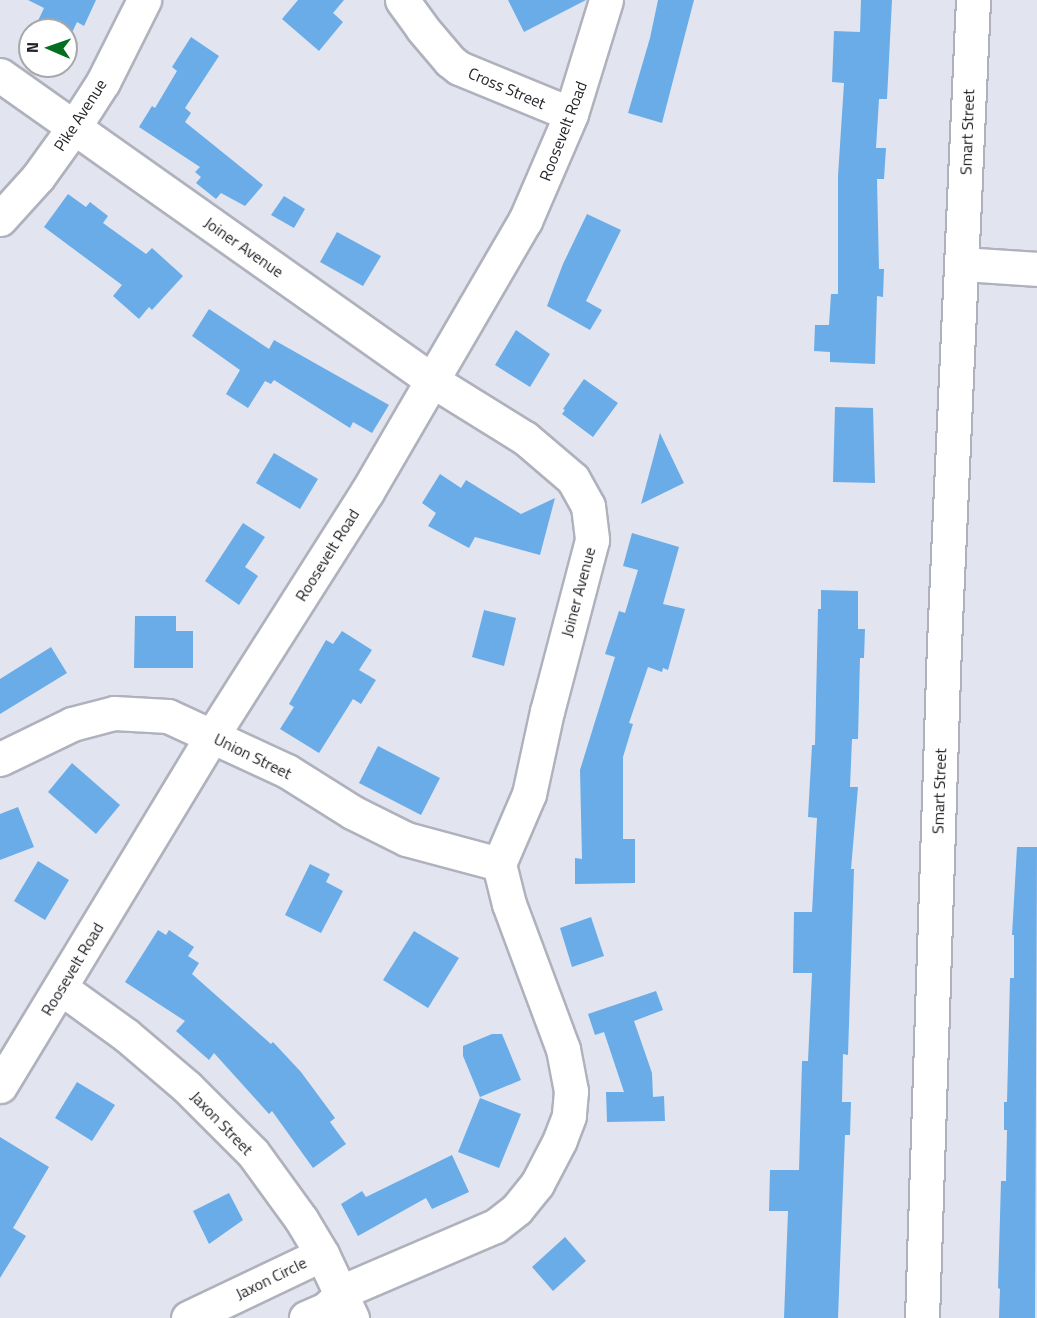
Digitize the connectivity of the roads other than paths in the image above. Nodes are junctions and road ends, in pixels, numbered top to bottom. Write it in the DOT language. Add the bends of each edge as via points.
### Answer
graph roads {
  1 [pos="144,0"];
  2 [pos="402,0"];
  3 [pos="606,0"];
  4 [pos="973,0"];
  5 [pos="0,75"];
  6 [pos="570,114"];
  7 [pos="74,127"];
  8 [pos="0,219"];
  9 [pos="962,264"];
  10 [pos="1037,269"];
  11 [pos="433,381"];
  12 [pos="212,736"];
  13 [pos="0,759"];
  14 [pos="499,864"];
  15 [pos="61,988"];
  16 [pos="0,1086"];
  17 [pos="322,1254"];
  18 [pos="346,1306"];
  19 [pos="188,1318"];
  20 [pos="306,1318"];
  21 [pos="922,1318"];
  1 -- 7 [label="street, Pike Avenue" via="103,82"];
  2 -- 6 [label="street, Cross Street" via="459,68"];
  3 -- 6 [label="street, Roosevelt Road"];
  4 -- 9 [label="street, Smart Street"];
  5 -- 7 [label="street, Joiner Avenue"];
  6 -- 11 [label="street, Roosevelt Road" via="525,221"];
  7 -- 8 [label="street, Pike Avenue" via="38,177"];
  7 -- 11 [label="street, Joiner Avenue"];
  9 -- 10 [label="street"];
  9 -- 21 [label="street, Smart Street" via="944,656"];
  11 -- 12 [label="street, Roosevelt Road"];
  11 -- 14 [label="street, Joiner Avenue" via="525,438 573,479 588,506 592,527 529,794"];
  12 -- 13 [label="street, Union Street" via="168,716 114,713 72,724"];
  12 -- 14 [label="street, Union Street" via="286,771 352,812 406,839"];
  12 -- 15 [label="street, Roosevelt Road"];
  14 -- 18 [label="street" via="509,904 563,1049 571,1091 561,1140 537,1184 517,1209 495,1226 401,1265"];
  15 -- 16 [label="street, Roosevelt Road"];
  15 -- 17 [label="street, Jaxon Street" via="126,1035 187,1087 253,1153 302,1219"];
  17 -- 18 [label="street, Jaxon Street"];
  17 -- 19 [label="street, Jaxon Circle"];
  18 -- 20 [label="street"];
}
